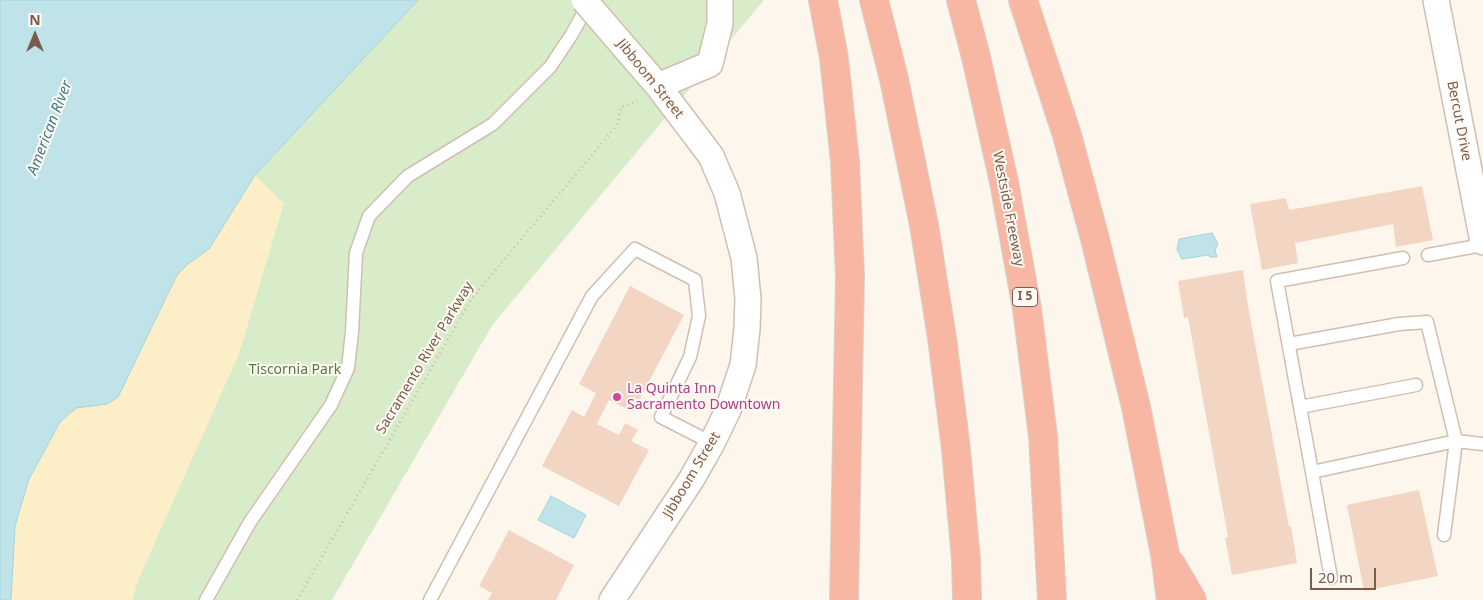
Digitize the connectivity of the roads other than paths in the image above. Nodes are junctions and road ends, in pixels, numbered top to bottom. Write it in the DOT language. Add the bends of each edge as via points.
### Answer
graph roads {
  1 [pos="584,0"];
  2 [pos="591,0"];
  3 [pos="720,0"];
  4 [pos="823,0"];
  5 [pos="874,0"];
  6 [pos="961,0"];
  7 [pos="1024,0"];
  8 [pos="1436,0"];
  9 [pos="658,86"];
  10 [pos="1483,244"];
  11 [pos="1428,255"];
  12 [pos="1403,258"];
  13 [pos="1288,344"];
  14 [pos="1416,385"];
  15 [pos="1300,407"];
  16 [pos="1456,441"];
  17 [pos="712,444"];
  18 [pos="1483,444"];
  19 [pos="1312,472"];
  20 [pos="1444,535"];
  21 [pos="1165,554"];
  22 [pos="1331,578"];
  23 [pos="206,600"];
  24 [pos="430,600"];
  25 [pos="612,600"];
  26 [pos="844,600"];
  27 [pos="967,600"];
  28 [pos="1052,600"];
  29 [pos="1171,600"];
  30 [pos="1192,600"];
  1 -- 9 [label="street, Jibboom Street, bridge"];
  2 -- 23 [label="lane" via="550,67 493,124 408,176 369,216 356,253 348,368 330,406 250,522"];
  3 -- 9 [label="street" via="720,23 715,45 699,54 691,72"];
  4 -- 26 [label="highway" via="834,58 845,162 850,276"];
  5 -- 27 [label="highway" via="924,225 942,338 956,449"];
  6 -- 28 [label="highway, Westside Freeway / I 5" via="1004,182 1027,309 1043,436"];
  7 -- 21 [label="highway" via="1067,135 1097,249 1136,407"];
  8 -- 10 [label="street, Bercut Drive"];
  9 -- 17 [label="street, Jibboom Street" via="711,156 727,193 744,258 748,299 743,365"];
  10 -- 11 [label="lane"];
  12 -- 13 [label="lane" via="1277,281"];
  13 -- 15 [label="lane"];
  13 -- 16 [label="lane" via="1427,322"];
  14 -- 15 [label="lane"];
  15 -- 19 [label="lane"];
  16 -- 18 [label="lane"];
  16 -- 19 [label="lane"];
  16 -- 20 [label="lane"];
  17 -- 24 [label="lane" via="661,416 690,357 699,316 695,280 635,249 592,296"];
  17 -- 25 [label="street, Jibboom Street"];
  19 -- 22 [label="lane"];
  21 -- 29 [label="highway"];
  21 -- 30 [label="highway"];
}
